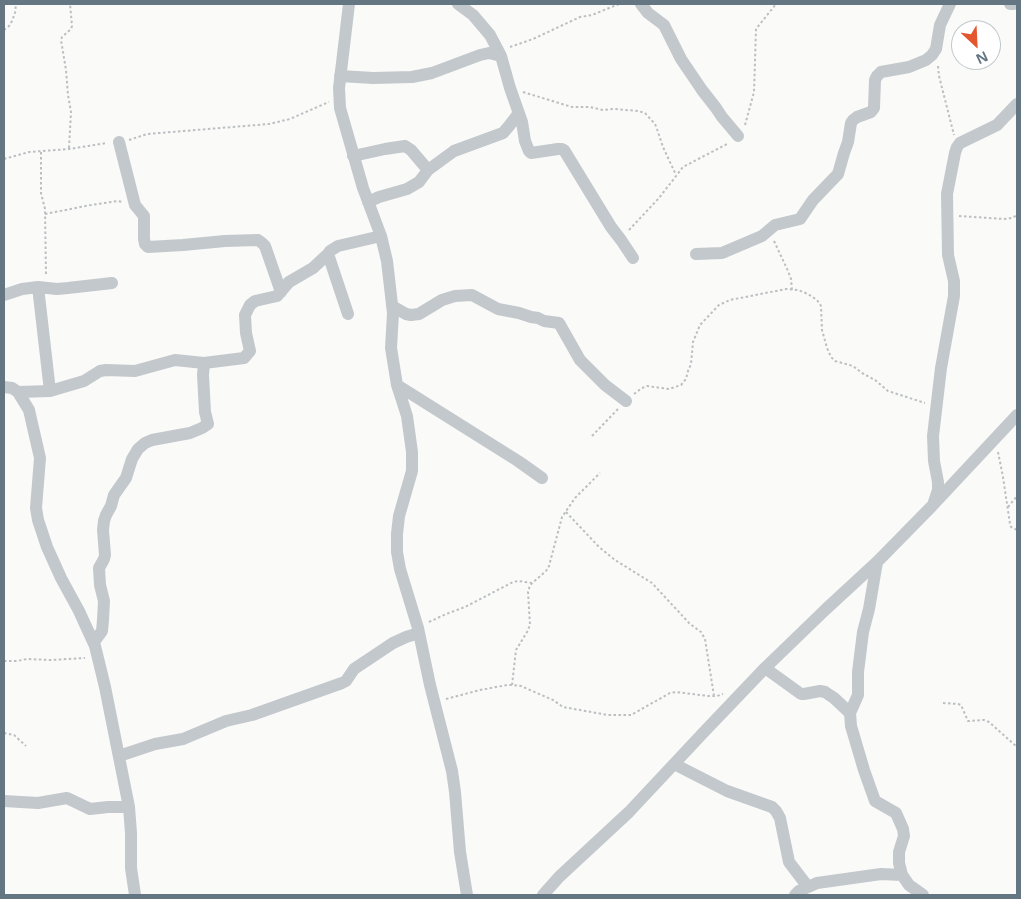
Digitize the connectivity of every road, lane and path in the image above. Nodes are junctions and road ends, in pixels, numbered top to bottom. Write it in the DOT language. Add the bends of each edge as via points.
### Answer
graph roads {
  1 [pos="16,4"];
  2 [pos="70,4"];
  3 [pos="349,4"];
  4 [pos="458,4"];
  5 [pos="619,4"];
  6 [pos="641,4"];
  7 [pos="776,4"];
  8 [pos="950,4"];
  9 [pos="4,30"];
  10 [pos="500,54"];
  11 [pos="938,67"];
  12 [pos="340,76"];
  13 [pos="510,88"];
  14 [pos="339,98"];
  15 [pos="1017,104"];
  16 [pos="518,112"];
  17 [pos="738,136"];
  18 [pos="119,142"];
  19 [pos="957,146"];
  20 [pos="69,149"];
  21 [pos="41,152"];
  22 [pos="353,156"];
  23 [pos="4,159"];
  24 [pos="428,170"];
  25 [pos="676,175"];
  26 [pos="368,202"];
  27 [pos="136,205"];
  28 [pos="45,214"];
  29 [pos="947,215"];
  30 [pos="1017,216"];
  31 [pos="769,230"];
  32 [pos="381,236"];
  33 [pos="621,240"];
  34 [pos="328,254"];
  35 [pos="696,254"];
  36 [pos="633,258"];
  37 [pos="112,283"];
  38 [pos="42,287"];
  39 [pos="792,290"];
  40 [pos="281,292"];
  41 [pos="4,294"];
  42 [pos="392,306"];
  43 [pos="348,314"];
  44 [pos="204,363"];
  45 [pos="397,384"];
  46 [pos="4,388"];
  47 [pos="18,392"];
  48 [pos="50,392"];
  49 [pos="626,401"];
  50 [pos="937,406"];
  51 [pos="1017,416"];
  52 [pos="592,436"];
  53 [pos="995,438"];
  54 [pos="600,473"];
  55 [pos="542,478"];
  56 [pos="1017,496"];
  57 [pos="932,506"];
  58 [pos="1008,507"];
  59 [pos="566,512"];
  60 [pos="1017,530"];
  61 [pos="877,562"];
  62 [pos="532,583"];
  63 [pos="418,630"];
  64 [pos="94,642"];
  65 [pos="98,657"];
  66 [pos="4,661"];
  67 [pos="765,668"];
  68 [pos="512,685"];
  69 [pos="724,694"];
  70 [pos="714,696"];
  71 [pos="434,702"];
  72 [pos="943,703"];
  73 [pos="850,713"];
  74 [pos="4,733"];
  75 [pos="26,746"];
  76 [pos="1017,748"];
  77 [pos="119,756"];
  78 [pos="674,764"];
  79 [pos="4,801"];
  80 [pos="129,807"];
  81 [pos="902,875"];
  82 [pos="808,887"];
  83 [pos="135,895"];
  84 [pos="467,895"];
  85 [pos="543,895"];
  86 [pos="795,895"];
  87 [pos="923,895"];
  1 -- 9 [label="path" via="12,22"];
  2 -- 20 [label="path" via="72,26 61,40 71,112"];
  3 -- 12 [label="street"];
  4 -- 10 [label="street" via="473,15 490,35"];
  5 -- 10 [label="path"];
  6 -- 17 [label="street" via="664,25 702,90"];
  7 -- 17 [label="path" via="756,29 754,92 744,130"];
  8 -- 31 [label="street" via="932,55 909,67 877,76 874,108 851,123 835,178 800,219"];
  10 -- 12 [label="street" via="480,55 412,77"];
  10 -- 13 [label="street"];
  11 -- 19 [label="path"];
  12 -- 14 [label="street"];
  13 -- 16 [label="street"];
  13 -- 25 [label="path" via="572,107 645,113 655,124"];
  14 -- 18 [label="path" via="290,119 268,124 147,134"];
  14 -- 22 [label="street"];
  15 -- 19 [label="street" via="997,125"];
  16 -- 24 [label="street" via="503,133 454,151"];
  16 -- 33 [label="street" via="529,151 564,150"];
  17 -- 25 [label="path" via="683,167"];
  18 -- 20 [label="path"];
  18 -- 27 [label="street"];
  19 -- 29 [label="street" via="947,194"];
  20 -- 21 [label="path"];
  21 -- 23 [label="path"];
  21 -- 28 [label="path" via="41,193"];
  22 -- 24 [label="street" via="405,146"];
  22 -- 26 [label="street"];
  24 -- 26 [label="street" via="419,182 407,189"];
  25 -- 33 [label="path"];
  26 -- 32 [label="street"];
  27 -- 28 [label="path" via="118,201"];
  27 -- 40 [label="street" via="144,216 144,239 148,247 258,240 264,246"];
  28 -- 38 [label="path"];
  29 -- 30 [label="path" via="1004,219"];
  29 -- 50 [label="street" via="948,256 954,296"];
  31 -- 35 [label="street" via="722,253"];
  31 -- 39 [label="path" via="788,271"];
  32 -- 34 [label="street" via="338,246"];
  32 -- 42 [label="street"];
  33 -- 36 [label="street"];
  34 -- 40 [label="street" via="313,268 289,282"];
  34 -- 43 [label="street"];
  37 -- 38 [label="street"];
  38 -- 41 [label="street"];
  38 -- 48 [label="street"];
  39 -- 49 [label="path" via="730,300 719,305 700,326 693,342 691,364 681,385 669,389 647,386"];
  39 -- 50 [label="path" via="808,294 821,306 822,330 831,357 853,366 888,390"];
  40 -- 44 [label="street" via="274,298 255,301 248,308 246,333 250,351 244,358"];
  42 -- 45 [label="street" via="391,348"];
  42 -- 49 [label="street" via="411,315 442,300 472,295 498,309 559,323 580,360"];
  44 -- 48 [label="street" via="175,360 135,370 100,371 84,381"];
  44 -- 64 [label="street" via="207,426 145,443 138,449 126,478 114,494 106,515 103,530 105,555 99,568 104,620 102,631"];
  45 -- 55 [label="street"];
  45 -- 63 [label="street" via="407,416 412,471 399,516 397,552"];
  46 -- 47 [label="street"];
  47 -- 48 [label="street"];
  47 -- 64 [label="street" via="29,410 40,458 38,520 61,578"];
  49 -- 52 [label="path"];
  50 -- 57 [label="street" via="933,436 938,490"];
  51 -- 53 [label="street"];
  53 -- 57 [label="street"];
  53 -- 58 [label="path"];
  54 -- 59 [label="path"];
  56 -- 58 [label="path"];
  57 -- 61 [label="street"];
  58 -- 60 [label="path" via="1010,524"];
  59 -- 62 [label="path" via="549,566"];
  59 -- 70 [label="path" via="599,547 652,583 701,632 705,639"];
  61 -- 67 [label="street"];
  61 -- 73 [label="street" via="863,632 858,695"];
  62 -- 63 [label="path" via="513,582"];
  62 -- 68 [label="path" via="528,592 530,625 516,650"];
  63 -- 71 [label="street"];
  63 -- 77 [label="street" via="354,670 342,683 183,738"];
  64 -- 65 [label="street"];
  65 -- 66 [label="path"];
  65 -- 77 [label="street"];
  67 -- 73 [label="street" via="801,694 825,692"];
  67 -- 78 [label="street"];
  68 -- 70 [label="path" via="554,700 563,708 608,715 631,715 670,693"];
  68 -- 71 [label="path"];
  69 -- 70 [label="path"];
  71 -- 84 [label="street" via="452,771"];
  72 -- 76 [label="path" via="961,705 968,721 989,722"];
  73 -- 81 [label="street" via="851,726 876,801 896,813 904,829 899,852"];
  74 -- 75 [label="path" via="14,735"];
  77 -- 80 [label="street"];
  78 -- 82 [label="street" via="776,811 789,862"];
  78 -- 85 [label="street"];
  79 -- 80 [label="street" via="38,803 67,798 90,809"];
  80 -- 83 [label="street"];
  81 -- 82 [label="street" via="881,874"];
  81 -- 87 [label="street"];
  82 -- 86 [label="street"];
}
